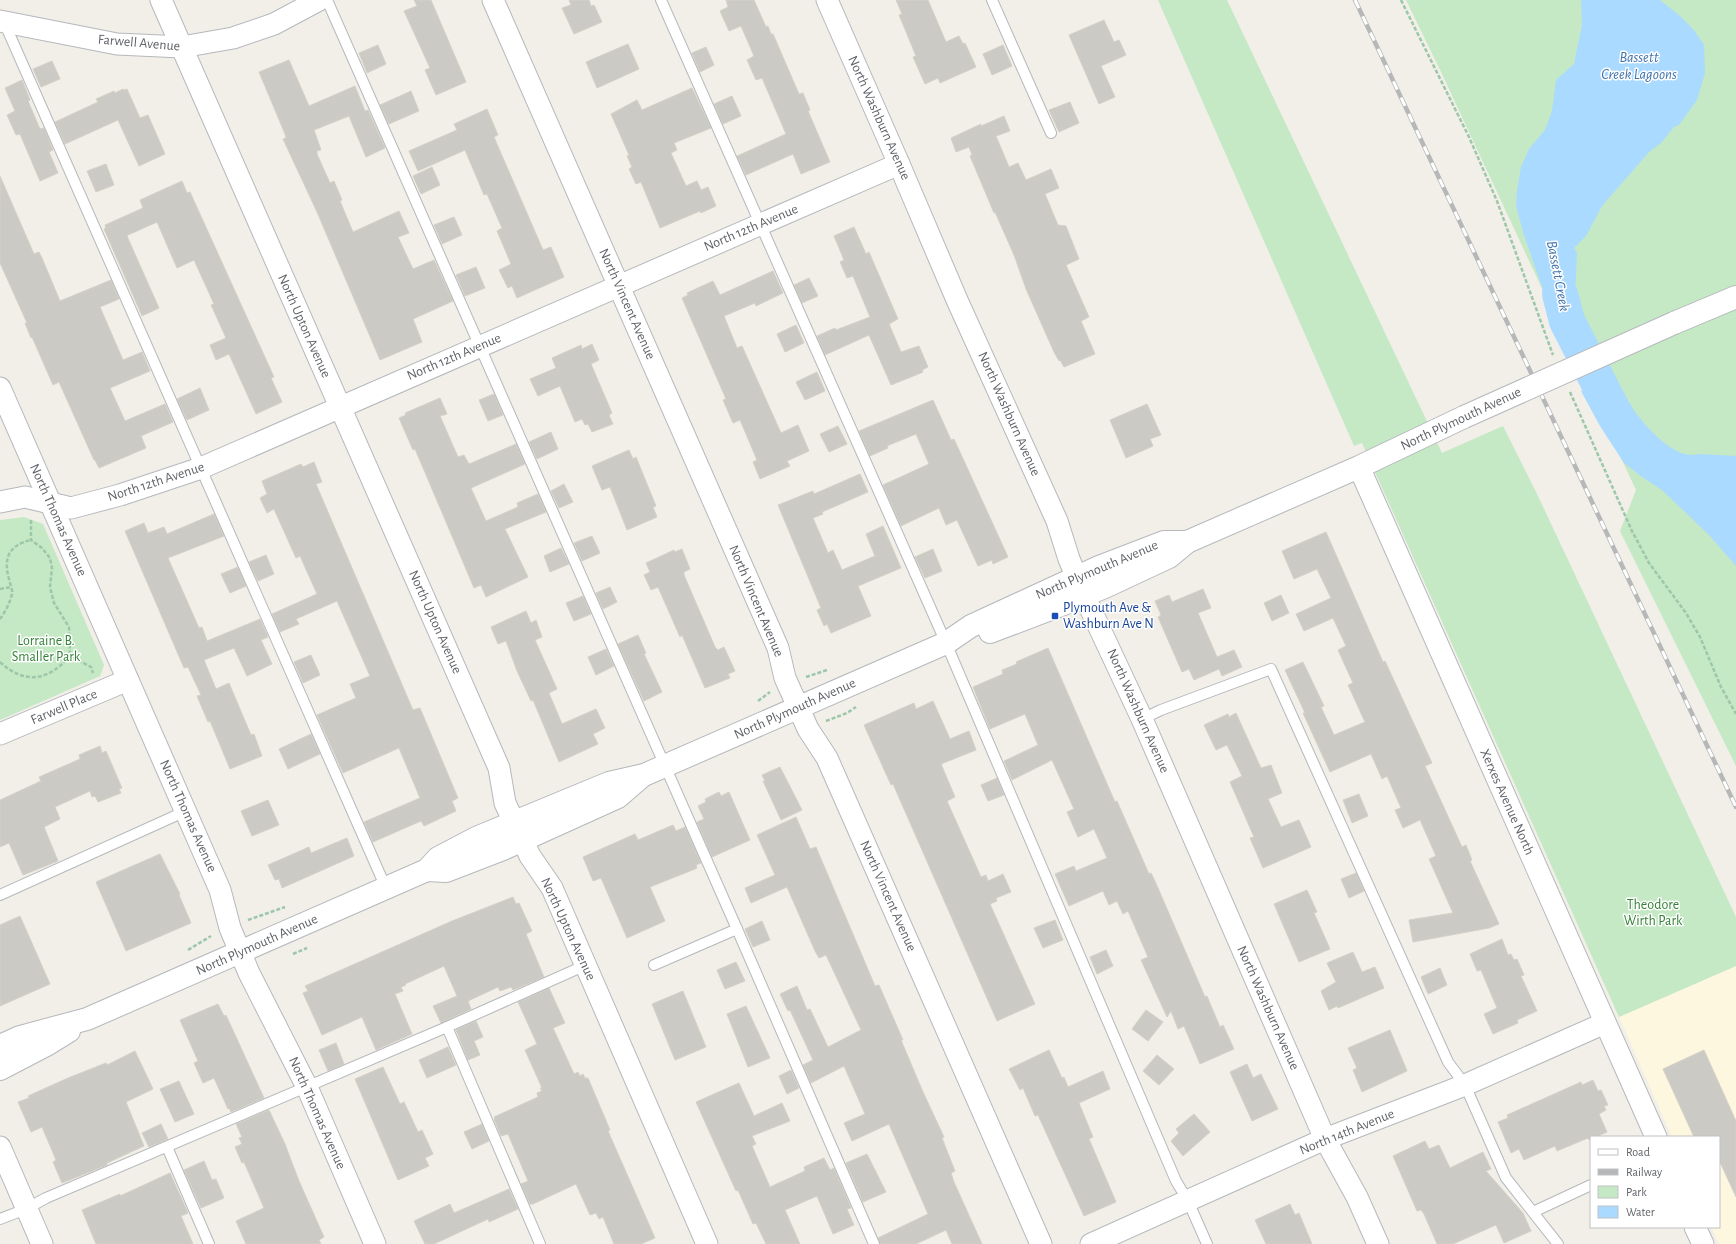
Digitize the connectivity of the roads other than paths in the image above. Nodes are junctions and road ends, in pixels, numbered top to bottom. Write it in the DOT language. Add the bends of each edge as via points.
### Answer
graph roads {
  1 [pos="161,0"];
  2 [pos="319,0"];
  3 [pos="327,0"];
  4 [pos="493,0"];
  5 [pos="661,0"];
  6 [pos="827,0"];
  7 [pos="992,0"];
  8 [pos="1,19"];
  9 [pos="182,47"];
  10 [pos="1051,133"];
  11 [pos="899,164"];
  12 [pos="759,224"];
  13 [pos="618,286"];
  14 [pos="1736,297"];
  15 [pos="480,346"];
  16 [pos="0,388"];
  17 [pos="340,406"];
  18 [pos="1359,467"];
  19 [pos="201,468"];
  20 [pos="0,502"];
  21 [pos="50,504"];
  22 [pos="1081,586"];
  23 [pos="946,643"];
  24 [pos="128,680"];
  25 [pos="798,708"];
  26 [pos="1142,719"];
  27 [pos="0,734"];
  28 [pos="665,766"];
  29 [pos="186,811"];
  30 [pos="519,831"];
  31 [pos="386,888"];
  32 [pos="0,895"];
  33 [pos="737,929"];
  34 [pos="240,952"];
  35 [pos="586,965"];
  36 [pos="654,965"];
  37 [pos="87,1019"];
  38 [pos="1605,1024"];
  39 [pos="447,1027"];
  40 [pos="0,1046"];
  41 [pos="0,1069"];
  42 [pos="1465,1085"];
  43 [pos="307,1087"];
  44 [pos="1656,1136"];
  45 [pos="1325,1140"];
  46 [pos="0,1147"];
  47 [pos="167,1147"];
  48 [pos="1590,1185"];
  49 [pos="1188,1201"];
  50 [pos="26,1209"];
  51 [pos="1534,1212"];
  52 [pos="0,1219"];
  53 [pos="1695,1228"];
  54 [pos="42,1244"];
  55 [pos="209,1244"];
  56 [pos="375,1244"];
  57 [pos="540,1244"];
  58 [pos="707,1244"];
  59 [pos="874,1244"];
  60 [pos="1041,1244"];
  61 [pos="1091,1244"];
  62 [pos="1207,1244"];
  63 [pos="1378,1244"];
  64 [pos="1558,1244"];
  65 [pos="1702,1244"];
  1 -- 9 [label="street, North Upton Avenue"];
  2 -- 9 [label="street, Farwell Avenue" via="274,24 233,38"];
  3 -- 15 [label="lane"];
  4 -- 13 [label="street, North Vincent Avenue"];
  5 -- 12 [label="lane"];
  6 -- 11 [label="street, North Washburn Avenue"];
  7 -- 10 [label="lane"];
  8 -- 9 [label="street, Farwell Avenue" via="116,44"];
  8 -- 19 [label="lane"];
  9 -- 17 [label="street, North Upton Avenue"];
  11 -- 12 [label="street, North 12th Avenue"];
  11 -- 22 [label="street, North Washburn Avenue" via="957,300 1057,521"];
  12 -- 13 [label="street, North 12th Avenue"];
  12 -- 23 [label="lane"];
  13 -- 15 [label="street, North 12th Avenue"];
  13 -- 25 [label="street, North Vincent Avenue" via="778,648 785,678"];
  14 -- 18 [label="street, North Plymouth Avenue, bridge" via="1464,417"];
  15 -- 17 [label="street, North 12th Avenue"];
  15 -- 28 [label="lane"];
  16 -- 21 [label="street, North Thomas Avenue"];
  17 -- 19 [label="street, North 12th Avenue"];
  17 -- 30 [label="street, North Upton Avenue" via="499,768 505,802"];
  18 -- 22 [label="street, North Plymouth Avenue" via="1187,542 1169,557"];
  18 -- 38 [label="street, Xerxes Avenue North"];
  19 -- 21 [label="street, North 12th Avenue" via="71,508"];
  19 -- 31 [label="lane"];
  20 -- 21 [label="street, North 12th Avenue" via="25,497"];
  21 -- 24 [label="street, North Thomas Avenue" via="66,535"];
  22 -- 23 [label="street, North Plymouth Avenue" via="974,638"];
  22 -- 26 [label="street, North Washburn Avenue"];
  23 -- 25 [label="street, North Plymouth Avenue"];
  23 -- 49 [label="lane" via="1176,1181"];
  24 -- 27 [label="street, Farwell Place"];
  24 -- 29 [label="street, North Thomas Avenue"];
  25 -- 28 [label="street, North Plymouth Avenue"];
  25 -- 60 [label="street, North Vincent Avenue" via="810,735 826,758"];
  26 -- 42 [label="lane" via="1271,669 1448,1062"];
  26 -- 45 [label="street, North Washburn Avenue"];
  28 -- 30 [label="street, North Plymouth Avenue" via="644,775 618,797"];
  28 -- 33 [label="lane"];
  29 -- 32 [label="lane"];
  29 -- 34 [label="street, North Thomas Avenue" via="220,890 228,922"];
  30 -- 31 [label="street, North Plymouth Avenue" via="446,871 428,870"];
  30 -- 35 [label="street, North Upton Avenue" via="530,856 552,888"];
  31 -- 34 [label="street, North Plymouth Avenue"];
  33 -- 36 [label="lane"];
  33 -- 59 [label="lane"];
  34 -- 37 [label="street, North Plymouth Avenue"];
  34 -- 43 [label="street, North Thomas Avenue"];
  35 -- 39 [label="lane"];
  35 -- 58 [label="street, North Upton Avenue"];
  37 -- 40 [label="street, North Plymouth Avenue" via="20,1037"];
  37 -- 41 [label="street, North Plymouth Avenue" via="48,1044"];
  38 -- 42 [label="street, North 14th Avenue"];
  38 -- 44 [label="street, Xerxes Avenue North"];
  39 -- 43 [label="lane"];
  39 -- 57 [label="lane"];
  42 -- 45 [label="street, North 14th Avenue"];
  42 -- 51 [label="lane" via="1506,1178"];
  43 -- 47 [label="lane"];
  43 -- 56 [label="street, North Thomas Avenue"];
  45 -- 49 [label="street, North 14th Avenue"];
  45 -- 63 [label="street, North Washburn Avenue" via="1357,1198"];
  46 -- 50 [label="street"];
  47 -- 50 [label="lane" via="46,1198"];
  47 -- 55 [label="lane"];
  48 -- 51 [label="lane"];
  49 -- 61 [label="street, North 14th Avenue"];
  49 -- 62 [label="lane"];
  50 -- 52 [label="lane"];
  50 -- 54 [label="street"];
  51 -- 64 [label="lane"];
  53 -- 65 [label="street"];
}
